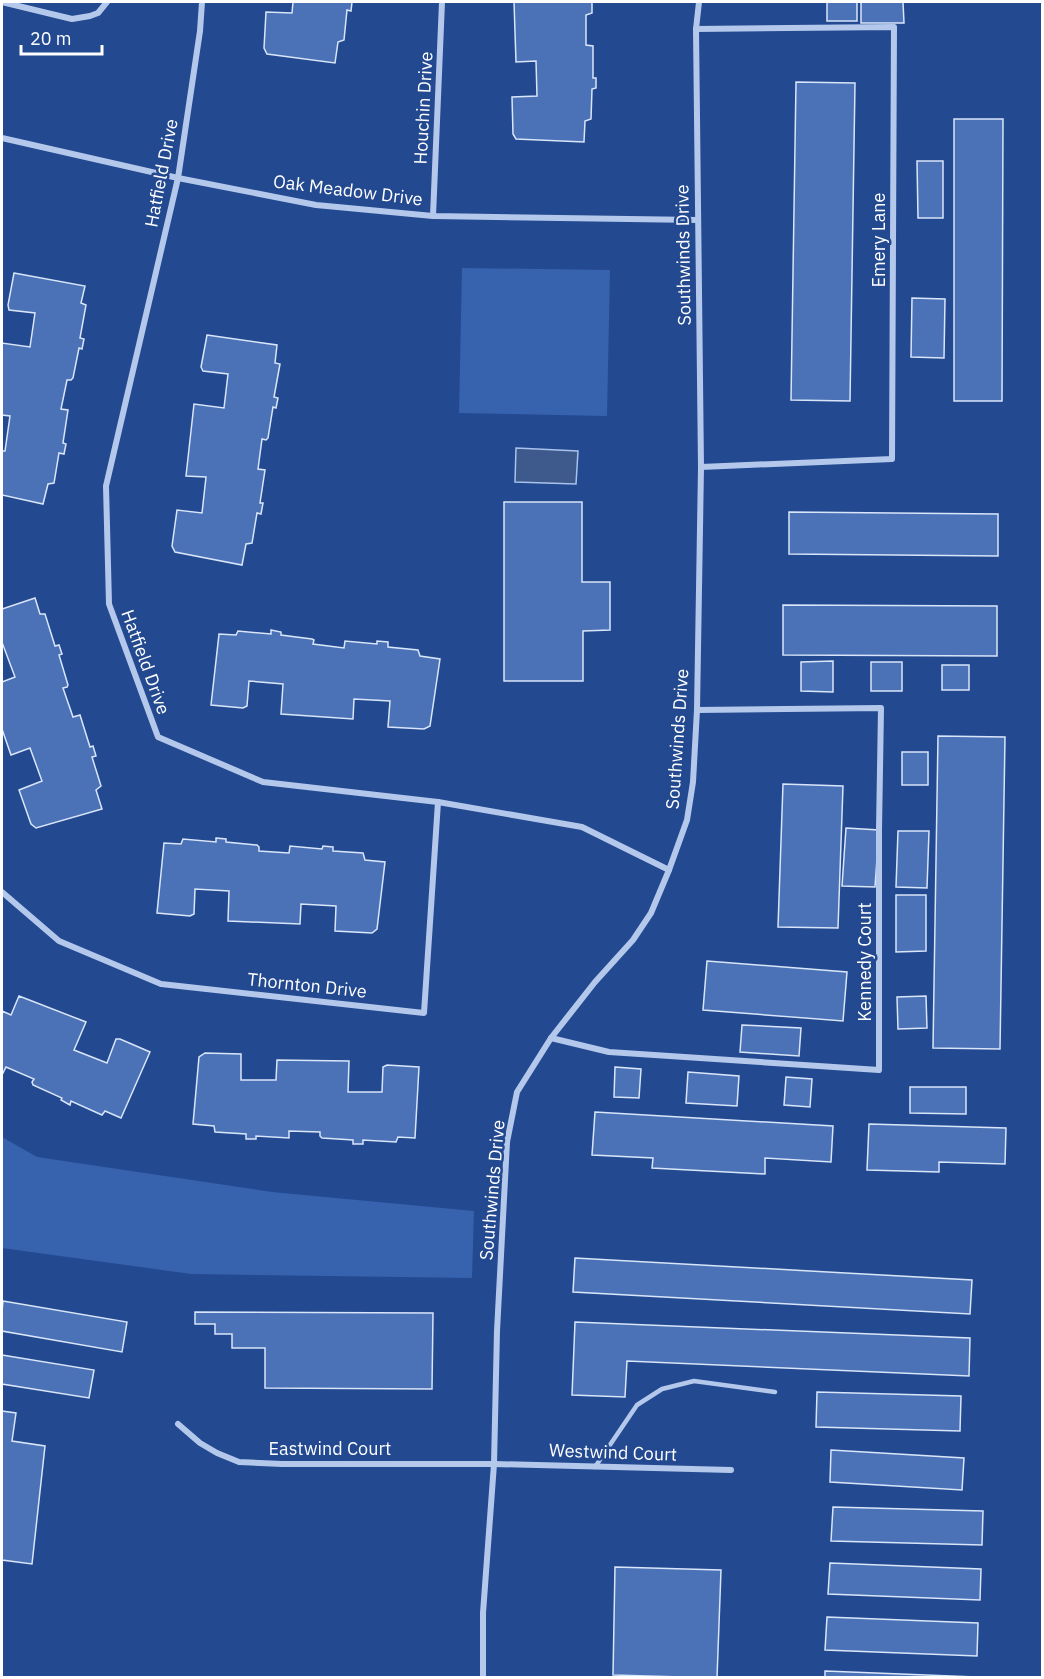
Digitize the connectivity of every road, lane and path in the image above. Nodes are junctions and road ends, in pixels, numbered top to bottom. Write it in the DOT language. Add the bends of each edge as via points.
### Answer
graph roads {
  1 [pos="2,2"];
  2 [pos="107,2"];
  3 [pos="202,2"];
  4 [pos="442,2"];
  5 [pos="699,2"];
  6 [pos="696,29"];
  7 [pos="2,138"];
  8 [pos="178,178"];
  9 [pos="433,216"];
  10 [pos="697,220"];
  11 [pos="701,467"];
  12 [pos="697,710"];
  13 [pos="438,802"];
  14 [pos="669,870"];
  15 [pos="2,892"];
  16 [pos="551,1038"];
  17 [pos="776,1392"];
  18 [pos="178,1424"];
  19 [pos="494,1464"];
  20 [pos="595,1467"];
  21 [pos="730,1470"];
  22 [pos="483,1677"];
  1 -- 2 [label="street" via="72,19 98,13"];
  3 -- 8 [label="street, Hatfield Drive"];
  4 -- 9 [label="street, Houchin Drive"];
  5 -- 6 [label="street, Southwinds Drive"];
  6 -- 10 [label="street, Southwinds Drive"];
  6 -- 11 [label="street, Emery Lane" via="894,27 892,459"];
  7 -- 8 [label="street, Oak Meadow Drive"];
  8 -- 9 [label="street, Oak Meadow Drive" via="316,205"];
  8 -- 13 [label="street, Hatfield Drive" via="106,486 109,604 158,737 263,782"];
  9 -- 10 [label="street, Oak Meadow Drive"];
  10 -- 11 [label="street, Southwinds Drive"];
  11 -- 12 [label="street, Southwinds Drive"];
  12 -- 14 [label="street, Southwinds Drive" via="687,820"];
  12 -- 16 [label="street, Kennedy Court" via="881,708 879,1070 609,1052"];
  13 -- 14 [label="street, Hatfield Drive" via="582,827"];
  13 -- 15 [label="street, Thornton Drive" via="424,1013 161,984 59,941"];
  14 -- 16 [label="street, Southwinds Drive" via="651,913 633,940"];
  16 -- 19 [label="street, Southwinds Drive" via="517,1092 507,1142"];
  17 -- 20 [label="lane" via="694,1381 662,1389 637,1406"];
  18 -- 19 [label="street, Eastwind Court" via="200,1443 239,1462"];
  19 -- 20 [label="street, Westwind Court"];
  19 -- 22 [label="street, Southwinds Drive" via="483,1613"];
  20 -- 21 [label="street, Westwind Court"];
}
